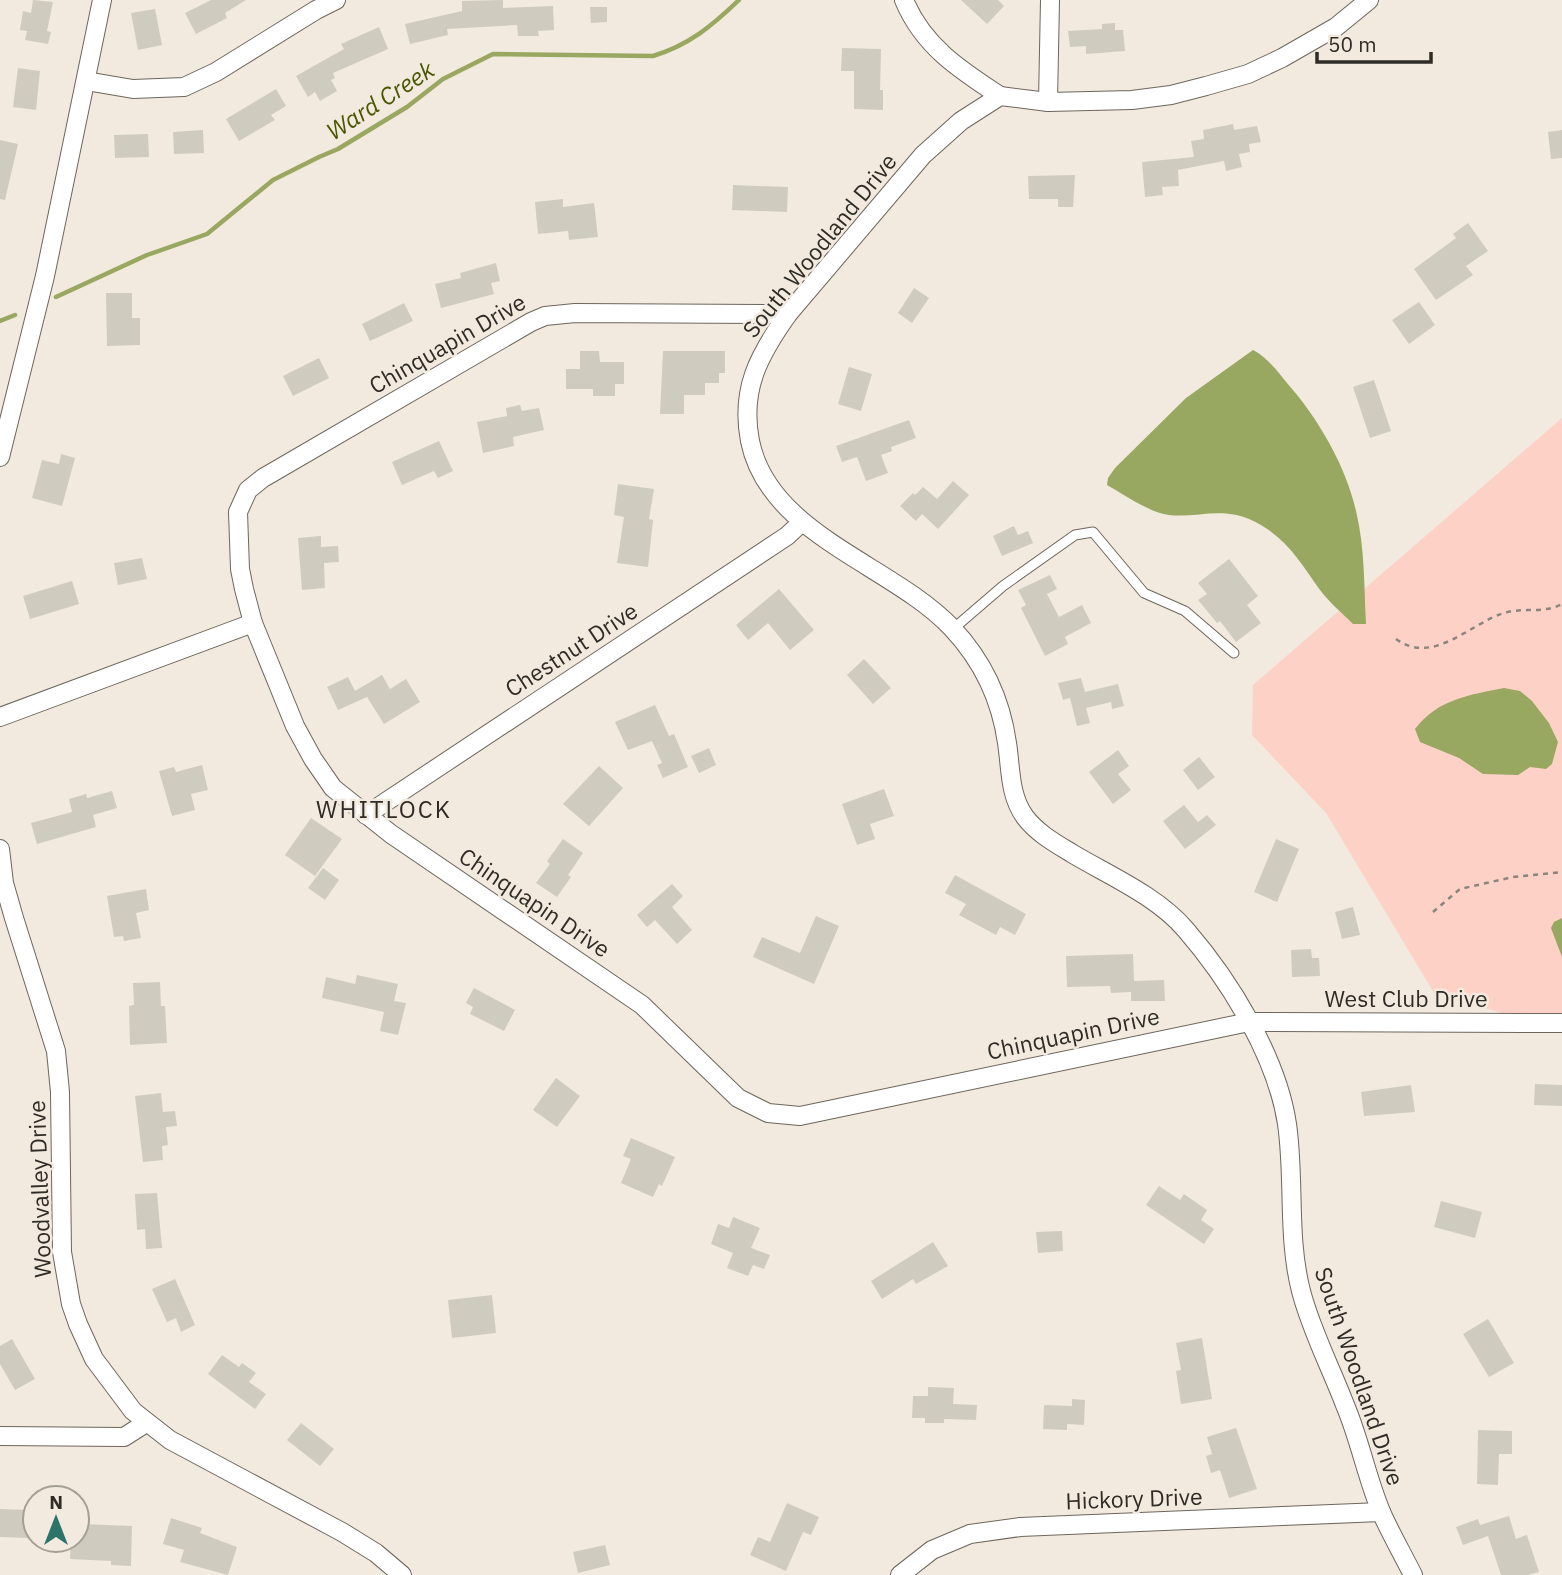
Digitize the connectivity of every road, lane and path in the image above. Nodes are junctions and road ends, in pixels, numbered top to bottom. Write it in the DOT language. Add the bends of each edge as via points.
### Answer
graph roads {
  1 [pos="102,0"];
  2 [pos="337,0"];
  3 [pos="904,0"];
  4 [pos="1050,0"];
  5 [pos="1369,0"];
  6 [pos="86,81"];
  7 [pos="1000,96"];
  8 [pos="1048,102"];
  9 [pos="788,314"];
  10 [pos="0,457"];
  11 [pos="802,522"];
  12 [pos="1562,604"];
  13 [pos="253,623"];
  14 [pos="953,629"];
  15 [pos="1396,639"];
  16 [pos="1234,653"];
  17 [pos="0,717"];
  18 [pos="366,815"];
  19 [pos="0,849"];
  20 [pos="1562,872"];
  21 [pos="1433,912"];
  22 [pos="1249,1022"];
  23 [pos="1562,1023"];
  24 [pos="146,1423"];
  25 [pos="0,1436"];
  26 [pos="1381,1512"];
  27 [pos="402,1575"];
  28 [pos="900,1575"];
  29 [pos="1413,1575"];
  1 -- 6 [label="street"];
  2 -- 6 [label="street" via="184,87 133,89"];
  3 -- 7 [label="street" via="931,45"];
  4 -- 8 [label="street"];
  5 -- 8 [label="street" via="1336,27 1248,74 1171,95"];
  6 -- 10 [label="street" via="45,276"];
  7 -- 8 [label="street"];
  7 -- 9 [label="street, South Woodland Drive" via="961,121 923,155"];
  9 -- 11 [label="street, South Woodland Drive" via="757,362 748,394 747,424 767,485"];
  9 -- 13 [label="street, Chinquapin Drive" via="560,313 531,322 248,490 238,512 238,541"];
  11 -- 14 [label="street, South Woodland Drive" via="922,602"];
  11 -- 18 [label="street, Chestnut Drive"];
  12 -- 15 [label="path" via="1552,610 1506,612 1449,642 1427,648 1408,647"];
  13 -- 17 [label="street"];
  13 -- 18 [label="street, Chinquapin Drive" via="313,759 333,788"];
  14 -- 16 [label="lane" via="1075,535 1093,532 1144,593 1185,611"];
  14 -- 22 [label="street, South Woodland Drive" via="995,696 1007,738 1015,798 1025,817 1042,834 1176,920"];
  18 -- 22 [label="street, Chinquapin Drive" via="642,1005 738,1098 768,1113 800,1116"];
  19 -- 24 [label="street, Woodvalley Drive" via="4,883 59,1064 62,1252 71,1304 94,1359"];
  20 -- 21 [label="path" via="1460,889"];
  22 -- 23 [label="street, West Club Drive"];
  22 -- 26 [label="street, South Woodland Drive" via="1273,1073 1287,1125 1301,1293 1348,1410"];
  24 -- 25 [label="street" via="124,1437"];
  24 -- 27 [label="street, Woodvalley Drive" via="196,1456 342,1532"];
  26 -- 28 [label="street, Hickory Drive" via="1020,1527 970,1534 932,1550"];
  26 -- 29 [label="street, South Woodland Drive"];
}
